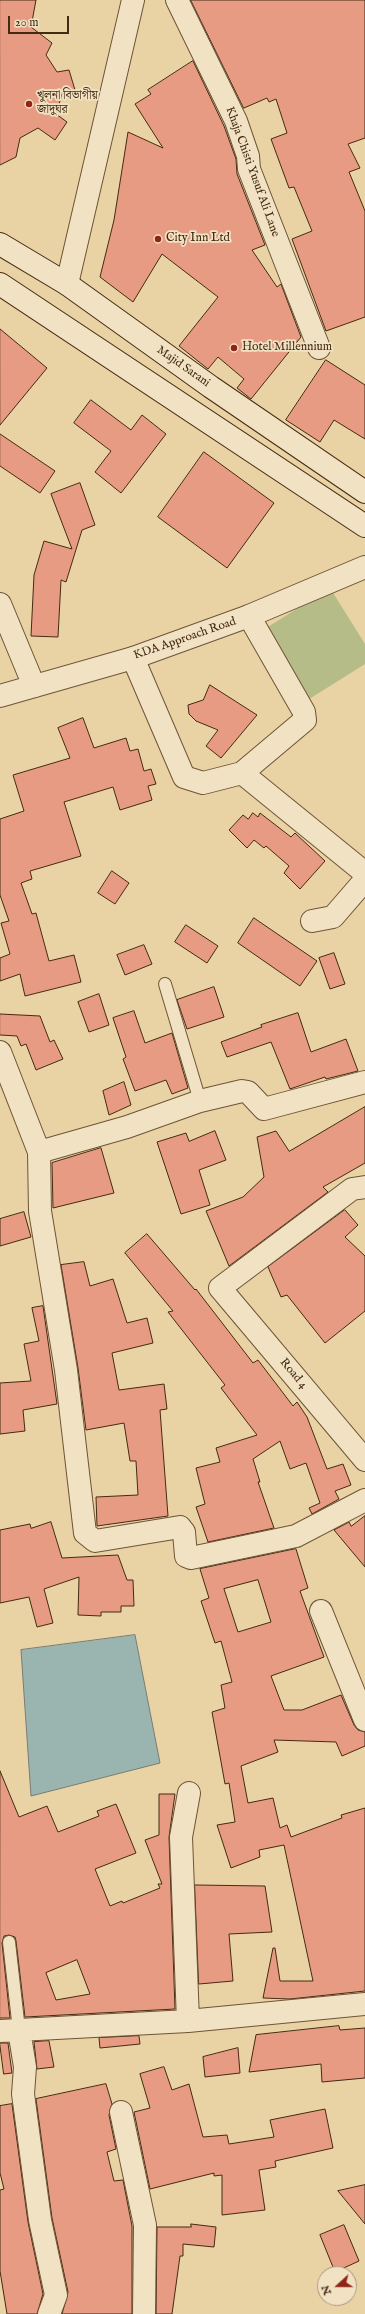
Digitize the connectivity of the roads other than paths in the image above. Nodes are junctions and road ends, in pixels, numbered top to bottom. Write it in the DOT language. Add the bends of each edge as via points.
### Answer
graph roads {
  1 [pos="133,0"];
  2 [pos="178,0"];
  3 [pos="0,244"];
  4 [pos="0,284"];
  5 [pos="67,284"];
  6 [pos="319,348"];
  7 [pos="365,492"];
  8 [pos="365,526"];
  9 [pos="365,567"];
  10 [pos="0,604"];
  11 [pos="249,616"];
  12 [pos="133,658"];
  13 [pos="34,686"];
  14 [pos="0,696"];
  15 [pos="242,774"];
  16 [pos="365,873"];
  17 [pos="365,880"];
  18 [pos="312,921"];
  19 [pos="165,984"];
  20 [pos="0,1052"];
  21 [pos="365,1082"];
  22 [pos="200,1101"];
  23 [pos="38,1152"];
  24 [pos="361,1194"];
  25 [pos="365,1460"];
  26 [pos="365,1500"];
  27 [pos="321,1611"];
  28 [pos="365,1720"];
  29 [pos="189,1793"];
  30 [pos="9,1942"];
  31 [pos="365,2004"];
  32 [pos="188,2021"];
  33 [pos="10,2030"];
  34 [pos="121,2112"];
  35 [pos="49,2314"];
  36 [pos="144,2314"];
  1 -- 5 [label="street"];
  2 -- 6 [label="street, Khaja Chisti Yusuf Ali Lane" via="236,121 248,156 249,169"];
  3 -- 5 [label="street, Majid Sarani"];
  4 -- 8 [label="street"];
  5 -- 7 [label="street, Majid Sarani" via="211,387"];
  9 -- 11 [label="street, KDA Approach Road"];
  10 -- 13 [label="street"];
  11 -- 12 [label="street, KDA Approach Road"];
  11 -- 15 [label="street" via="304,712 305,720"];
  12 -- 13 [label="street, KDA Approach Road"];
  12 -- 15 [label="street" via="184,777 203,783"];
  13 -- 14 [label="street, KDA Approach Road"];
  15 -- 16 [label="street"];
  17 -- 18 [label="street" via="333,917"];
  19 -- 22 [label="lane"];
  20 -- 23 [label="street"];
  21 -- 22 [label="street" via="264,1109 248,1092 242,1091"];
  22 -- 23 [label="street" via="127,1127"];
  23 -- 26 [label="street" via="40,1211 66,1370 84,1526 89,1537 95,1540 180,1527 184,1532 186,1556 192,1558 296,1536"];
  24 -- 25 [label="street, Road 4" via="220,1288"];
  27 -- 28 [label="street"];
  29 -- 32 [label="street" via="181,1836"];
  30 -- 33 [label="lane"];
  31 -- 32 [label="street"];
  32 -- 33 [label="street"];
  33 -- 35 [label="street" via="25,2067 23,2094 38,2206 56,2295"];
  34 -- 36 [label="street" via="145,2225"];
}
